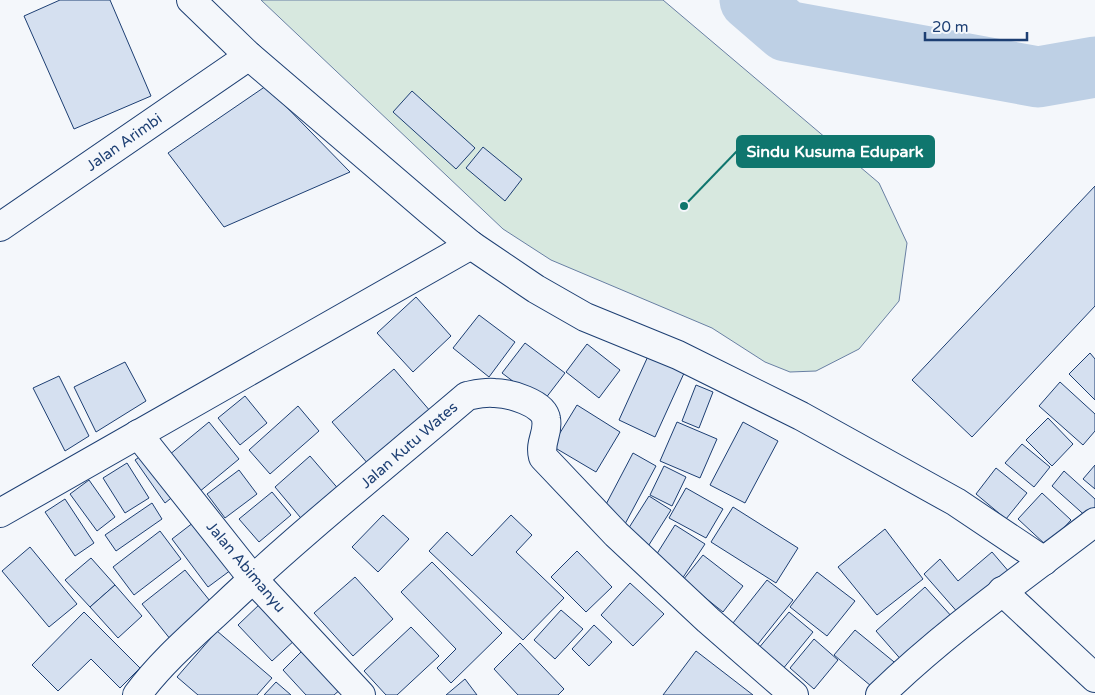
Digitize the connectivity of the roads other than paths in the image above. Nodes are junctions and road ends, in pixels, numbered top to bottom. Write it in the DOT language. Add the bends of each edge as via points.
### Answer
graph roads {
  1 [pos="191,0"];
  2 [pos="249,56"];
  3 [pos="0,227"];
  4 [pos="471,245"];
  5 [pos="138,434"];
  6 [pos="0,513"];
  7 [pos="1095,522"];
  8 [pos="1044,561"];
  9 [pos="253,579"];
  10 [pos="1002,591"];
  11 [pos="1095,678"];
  12 [pos="137,695"];
  13 [pos="361,695"];
  14 [pos="794,695"];
  15 [pos="880,695"];
  1 -- 2 [label="street"];
  2 -- 3 [label="street, Jalan Arimbi"];
  2 -- 4 [label="street"];
  4 -- 5 [label="street"];
  4 -- 8 [label="street" via="556,302 729,379 896,468 956,502"];
  5 -- 6 [label="street"];
  5 -- 9 [label="street, Jalan Abimanyu"];
  7 -- 8 [label="street"];
  8 -- 10 [label="street"];
  9 -- 12 [label="street, Jalan Kutu Wates" via="176,652"];
  9 -- 13 [label="street, Jalan Abimanyu"];
  9 -- 14 [label="street, Jalan Kutu Wates" via="467,396 497,392 531,403 544,412 547,420 540,448 543,457 616,534"];
  10 -- 11 [label="street"];
  10 -- 15 [label="street" via="911,665"];
}
